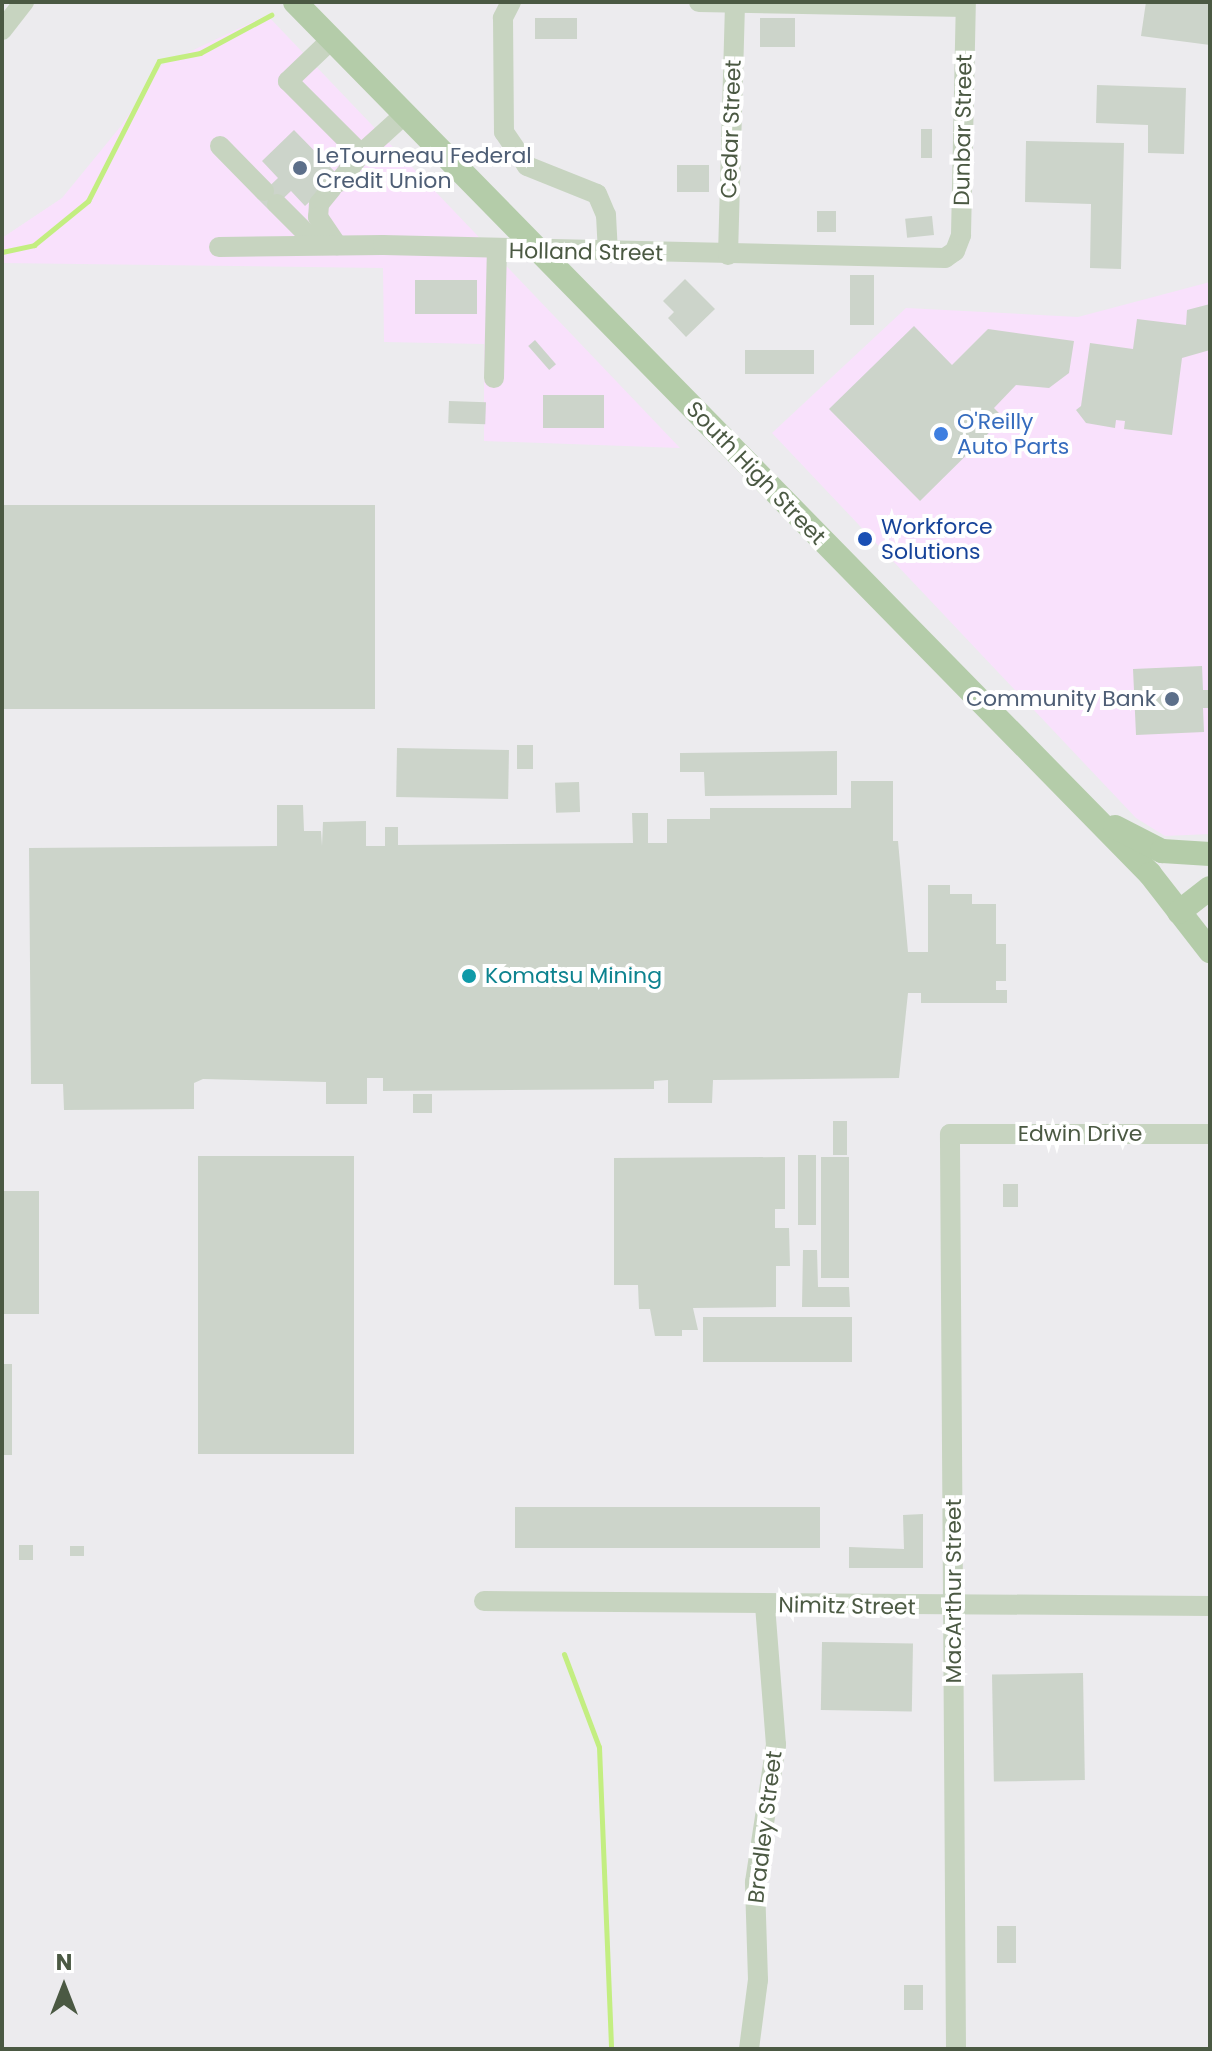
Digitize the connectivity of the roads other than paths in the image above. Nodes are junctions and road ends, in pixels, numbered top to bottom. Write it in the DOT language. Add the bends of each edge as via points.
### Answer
graph roads {
  1 [pos="24,2"];
  2 [pos="295,2"];
  3 [pos="511,2"];
  4 [pos="699,2"];
  5 [pos="735,3"];
  6 [pos="966,4"];
  7 [pos="2,30"];
  8 [pos="332,39"];
  9 [pos="405,114"];
  10 [pos="220,146"];
  11 [pos="361,154"];
  12 [pos="328,245"];
  13 [pos="219,247"];
  14 [pos="497,250"];
  15 [pos="540,252"];
  16 [pos="608,253"];
  17 [pos="952,254"];
  18 [pos="728,255"];
  19 [pos="494,378"];
  20 [pos="1086,810"];
  21 [pos="1210,854"];
  22 [pos="1210,888"];
  23 [pos="1179,912"];
  24 [pos="1210,951"];
  25 [pos="950,1134"];
  26 [pos="1210,1134"];
  27 [pos="484,1601"];
  28 [pos="765,1605"];
  29 [pos="1210,1606"];
  30 [pos="953,1607"];
  31 [pos="749,2049"];
  32 [pos="956,2049"];
  1 -- 7 [label="street"];
  2 -- 8 [label="main road, South High Street"];
  3 -- 16 [label="street" via="503,18 504,132 527,166 597,194 606,215"];
  4 -- 5 [label="street"];
  5 -- 6 [label="street"];
  5 -- 18 [label="street, Cedar Street"];
  6 -- 17 [label="street, Dunbar Street" via="961,235"];
  8 -- 9 [label="main road, South High Street"];
  8 -- 11 [label="street" via="288,81"];
  9 -- 11 [label="street"];
  9 -- 15 [label="main road, South High Street"];
  10 -- 12 [label="street"];
  11 -- 12 [label="street" via="319,204"];
  12 -- 13 [label="street, Holland Street"];
  12 -- 14 [label="street, Holland Street"];
  14 -- 15 [label="street, Holland Street"];
  14 -- 19 [label="street"];
  15 -- 16 [label="street, Holland Street"];
  15 -- 20 [label="main road, South High Street"];
  16 -- 18 [label="street, Holland Street"];
  17 -- 18 [label="street, Holland Street" via="935,260"];
  20 -- 21 [label="main road" via="1162,851"];
  20 -- 23 [label="main road, South High Street"];
  22 -- 23 [label="main road"];
  23 -- 24 [label="main road, South High Street"];
  25 -- 26 [label="street, Edwin Drive"];
  25 -- 30 [label="street, MacArthur Street"];
  27 -- 28 [label="street, Nimitz Street"];
  28 -- 30 [label="street, Nimitz Street"];
  28 -- 31 [label="street, Bradley Street" via="776,1745 755,1882 758,1980"];
  29 -- 30 [label="street, Nimitz Street"];
  30 -- 32 [label="street, MacArthur Street"];
}
